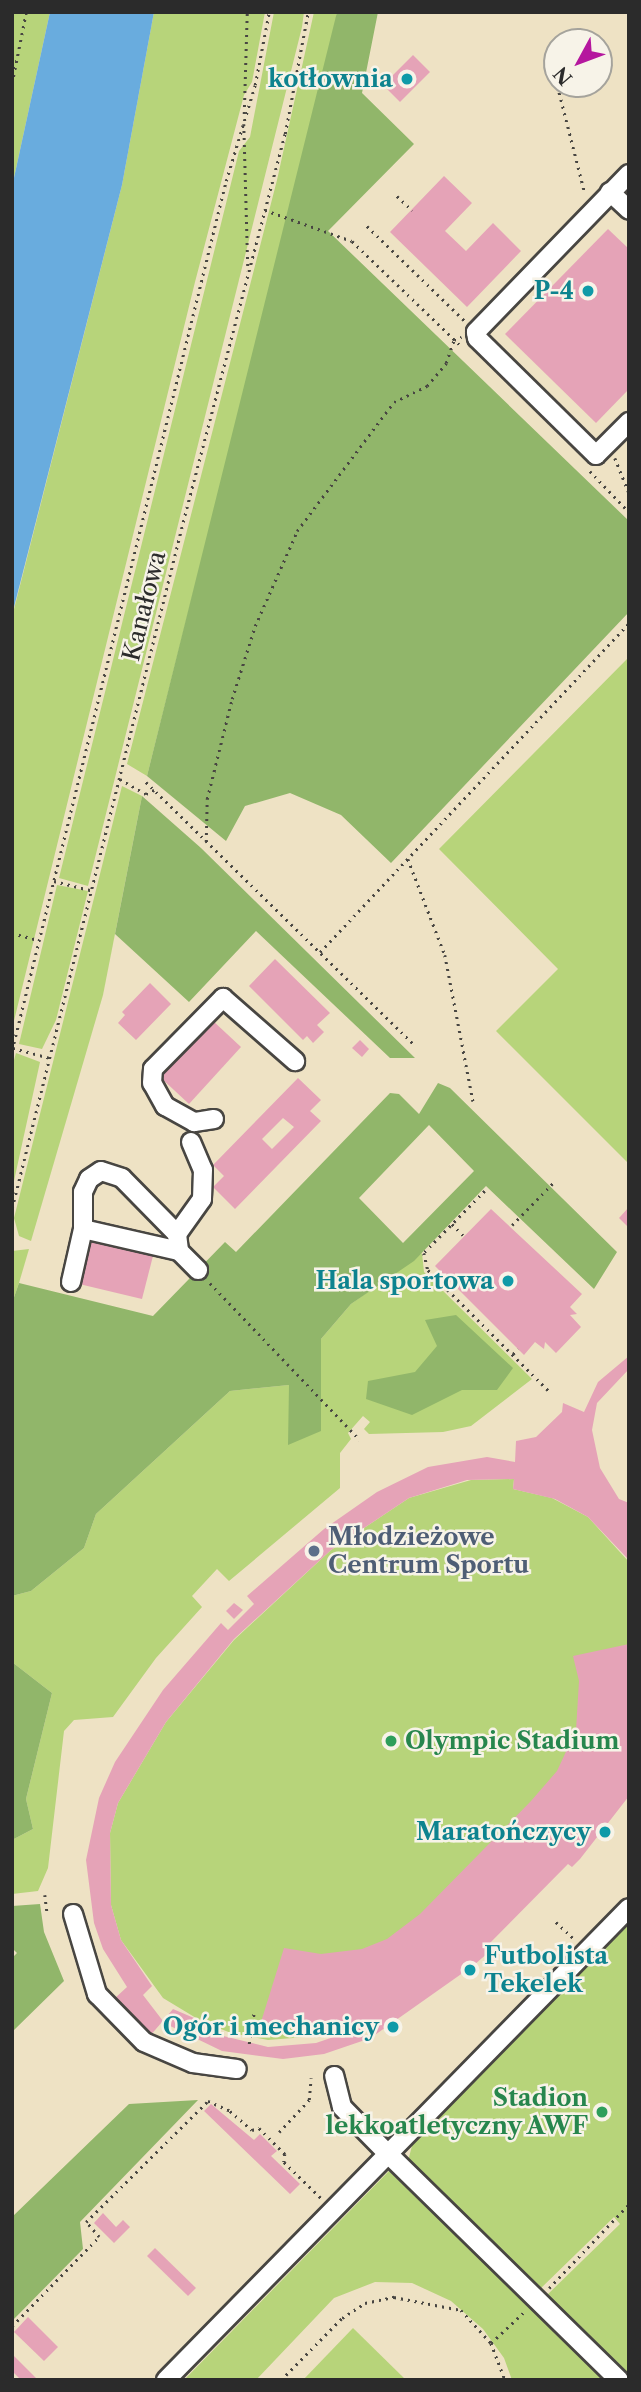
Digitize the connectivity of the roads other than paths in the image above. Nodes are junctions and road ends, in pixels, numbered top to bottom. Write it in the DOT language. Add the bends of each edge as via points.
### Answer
graph roads {
  1 [pos="629,174"];
  2 [pos="610,192"];
  3 [pos="629,210"];
  4 [pos="629,422"];
  5 [pos="295,1060"];
  6 [pos="215,1119"];
  7 [pos="191,1142"];
  8 [pos="83,1228"];
  9 [pos="178,1242"];
  10 [pos="198,1270"];
  11 [pos="71,1282"];
  12 [pos="629,1908"];
  13 [pos="73,1914"];
  14 [pos="237,2069"];
  15 [pos="334,2076"];
  16 [pos="388,2154"];
  17 [pos="166,2380"];
  18 [pos="619,2380"];
  1 -- 2 [label="lane"];
  2 -- 3 [label="lane"];
  2 -- 4 [label="lane" via="476,331 477,338 596,455"];
  5 -- 6 [label="lane" via="223,998 153,1069 152,1083 165,1106 194,1122"];
  7 -- 9 [label="lane" via="203,1170 202,1199"];
  8 -- 9 [label="lane"];
  8 -- 9 [label="lane" via="80,1206 89,1179 111,1171 135,1190"];
  8 -- 11 [label="lane"];
  9 -- 10 [label="lane"];
  12 -- 16 [label="lane"];
  13 -- 14 [label="lane" via="97,1994 144,2042 193,2063"];
  15 -- 16 [label="lane" via="342,2107"];
  16 -- 17 [label="lane"];
  16 -- 18 [label="lane"];
}
